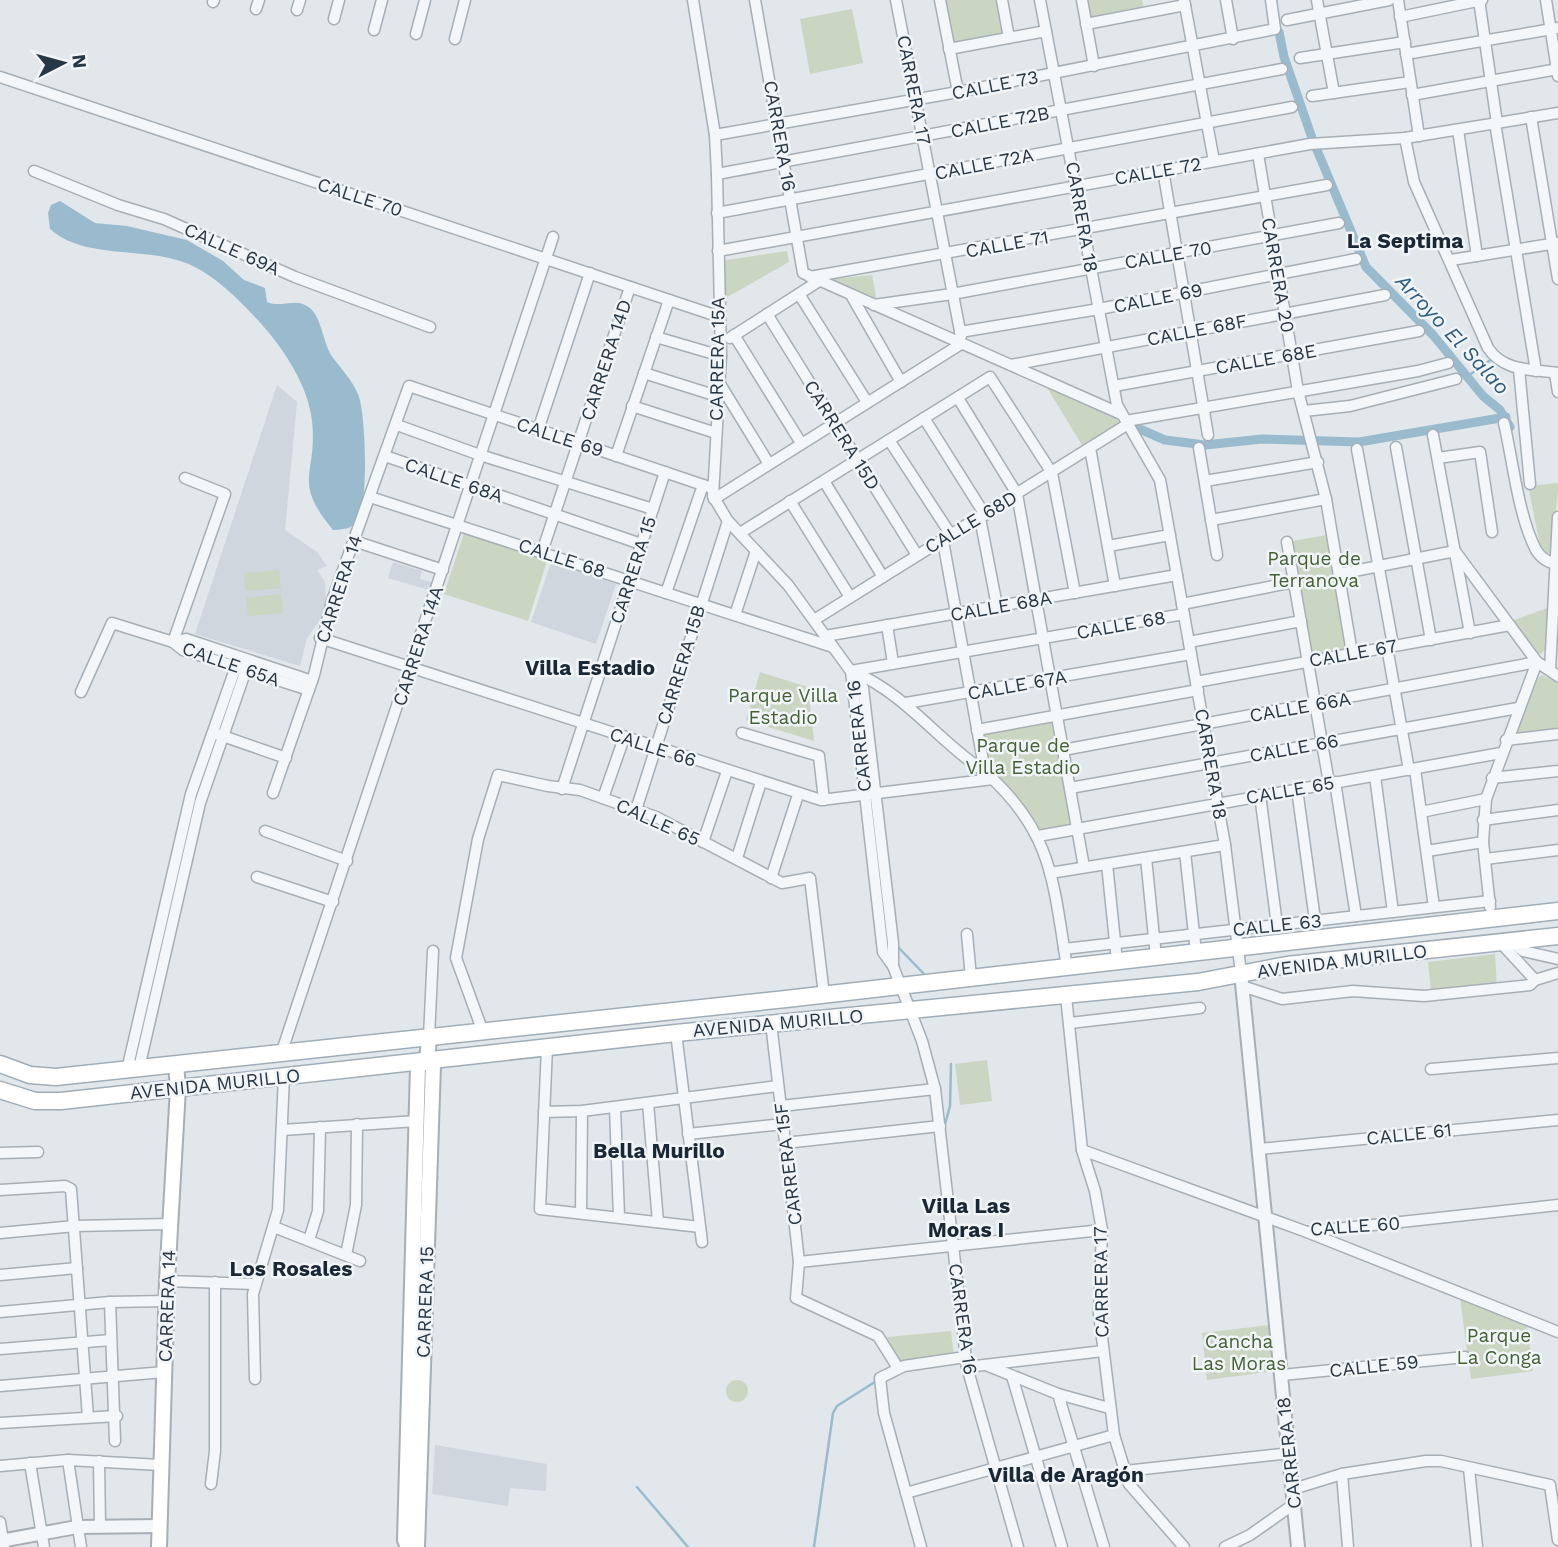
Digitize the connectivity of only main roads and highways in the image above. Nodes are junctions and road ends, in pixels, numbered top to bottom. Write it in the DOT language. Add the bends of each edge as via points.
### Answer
graph roads {
  1 [pos="1557,910"];
  2 [pos="1558,936"];
  3 [pos="429,1038"];
  4 [pos="427,1061"];
  5 [pos="0,1064"];
  6 [pos="176,1065"];
  7 [pos="178,1088"];
  8 [pos="0,1090"];
  9 [pos="420,1265"];
  10 [pos="412,1544"];
  11 [pos="159,1547"];
  1 -- 3 [label="main road, AVENIDA MURILLO"];
  2 -- 4 [label="main road, AVENIDA MURILLO" via="1242,980"];
  3 -- 4 [label="main road, CARRERA 15"];
  3 -- 6 [label="main road, AVENIDA MURILLO"];
  4 -- 7 [label="main road, AVENIDA MURILLO"];
  4 -- 9 [label="main road, CARRERA 15" via="433,1065"];
  4 -- 9 [label="main road, CARRERA 15" via="418,1066"];
  5 -- 6 [label="main road, AVENIDA MURILLO" via="48,1077"];
  6 -- 7 [label="main road, CARRERA 14"];
  7 -- 8 [label="main road, AVENIDA MURILLO" via="46,1102"];
  7 -- 11 [label="main road, CARRERA 14"];
  9 -- 10 [label="main road, CARRERA 15"];
}
